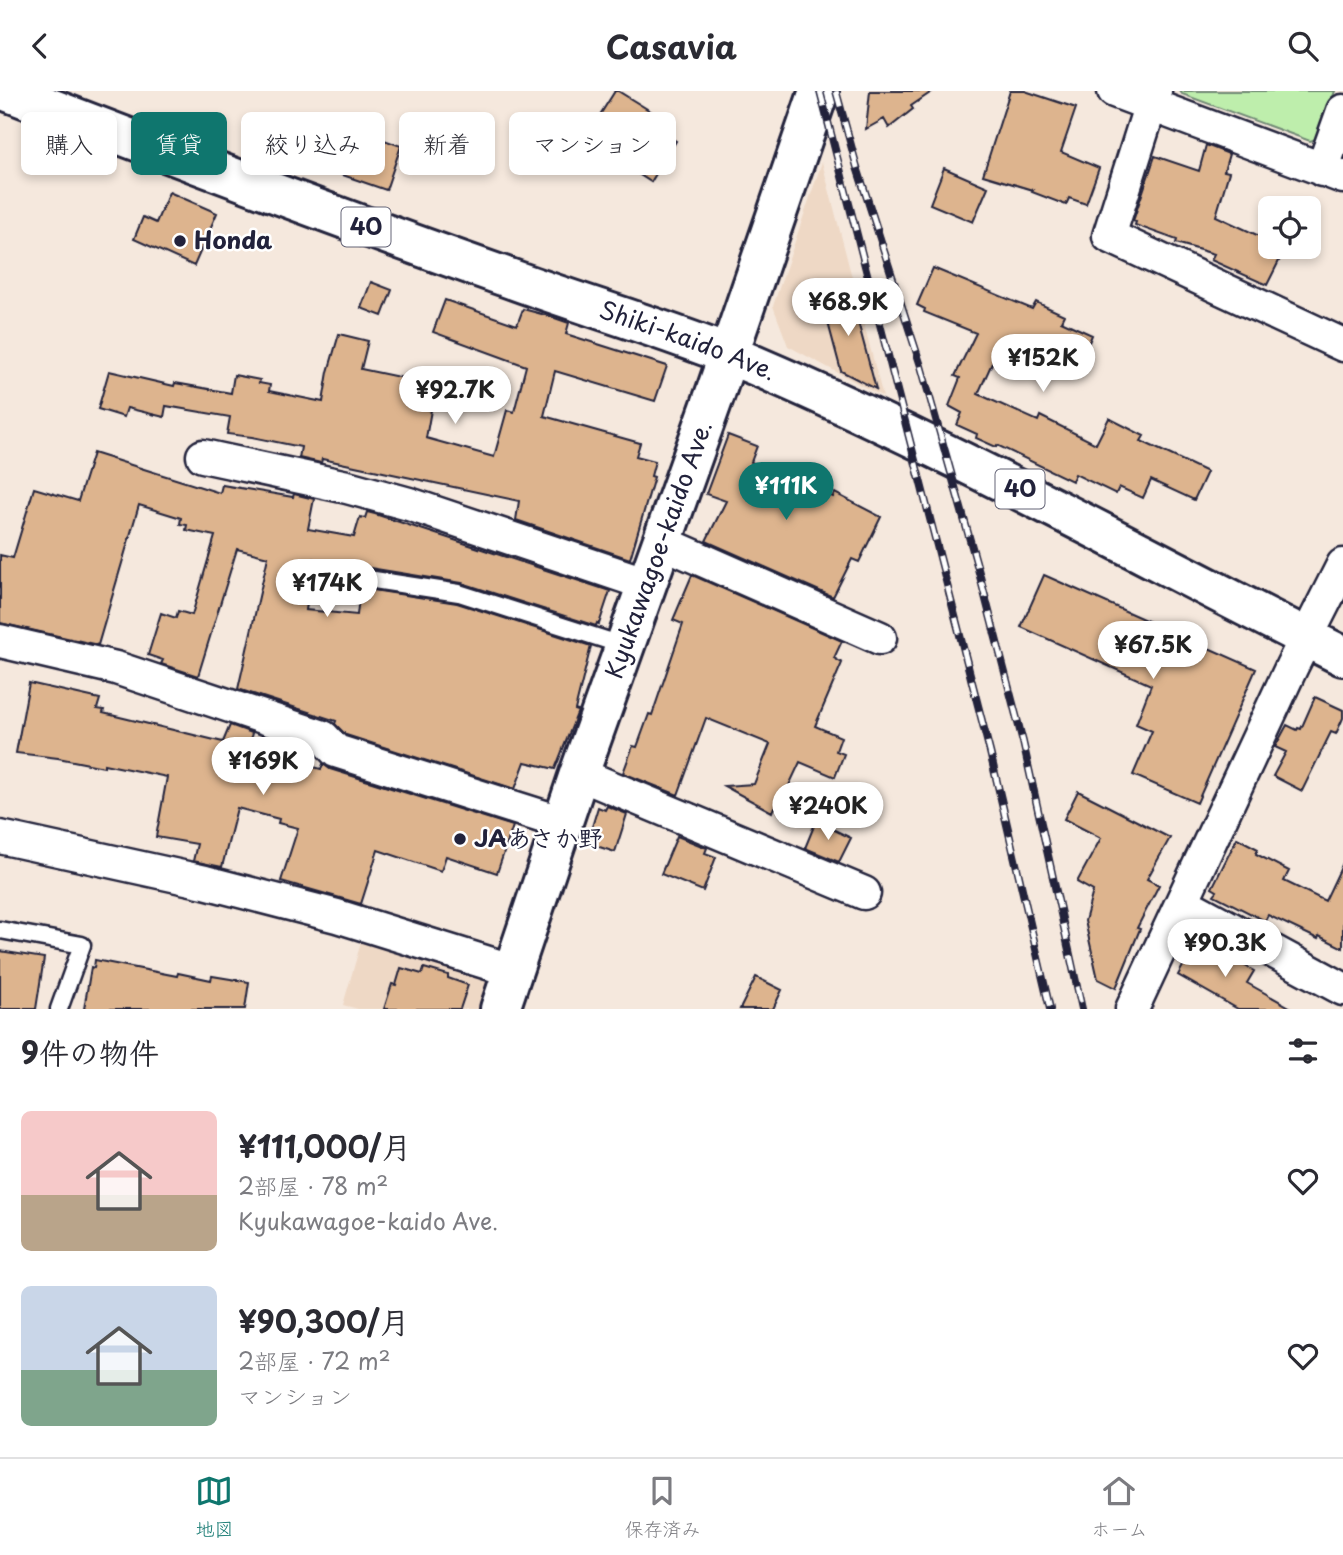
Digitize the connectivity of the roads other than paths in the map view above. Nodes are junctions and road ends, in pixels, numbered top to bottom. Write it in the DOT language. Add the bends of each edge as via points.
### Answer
graph roads {
  1 [pos="6,91"];
  2 [pos="819,91"];
  3 [pos="1114,91"];
  4 [pos="1153,98"];
  5 [pos="1343,111"];
  6 [pos="1332,174"];
  7 [pos="1343,345"];
  8 [pos="728,356"];
  9 [pos="203,456"];
  10 [pos="662,542"];
  11 [pos="1343,565"];
  12 [pos="348,576"];
  13 [pos="647,584"];
  14 [pos="1306,637"];
  15 [pos="880,638"];
  16 [pos="0,641"];
  17 [pos="625,646"];
  18 [pos="1343,656"];
  19 [pos="579,774"];
  20 [pos="563,823"];
  21 [pos="0,837"];
  22 [pos="864,893"];
  23 [pos="1182,902"];
  24 [pos="0,930"];
  25 [pos="514,971"];
  26 [pos="1343,989"];
  27 [pos="59,1009"];
  28 [pos="500,1009"];
  29 [pos="1132,1009"];
  1 -- 8 [label="main road, Shiki-kaido Ave. / 40" via="250,186"];
  2 -- 8 [label="main road, Kyukawagoe-kaido Ave."];
  3 -- 4 [label="street"];
  4 -- 6 [label="street"];
  4 -- 7 [label="street" via="1109,236"];
  5 -- 6 [label="street"];
  8 -- 10 [label="main road, Kyukawagoe-kaido Ave."];
  8 -- 14 [label="main road, Shiki-kaido Ave. / 40" via="1024,491"];
  9 -- 13 [label="street" via="409,504"];
  10 -- 13 [label="main road, Kyukawagoe-kaido Ave."];
  10 -- 15 [label="street"];
  11 -- 14 [label="street"];
  12 -- 17 [label="lane" via="460,593"];
  13 -- 17 [label="main road, Kyukawagoe-kaido Ave."];
  14 -- 18 [label="main road, Shiki-kaido Ave. / 40"];
  14 -- 23 [label="street"];
  16 -- 20 [label="street" via="116,668 323,737 336,751"];
  17 -- 19 [label="main road, Kyukawagoe-kaido Ave."];
  19 -- 20 [label="main road, Kyukawagoe-kaido Ave."];
  19 -- 22 [label="street"];
  20 -- 25 [label="main road, Kyukawagoe-kaido Ave."];
  21 -- 25 [label="street" via="337,916"];
  23 -- 26 [label="street"];
  23 -- 29 [label="street"];
  24 -- 27 [label="lane" via="82,945"];
  25 -- 28 [label="main road, Kyukawagoe-kaido Ave."];
}
